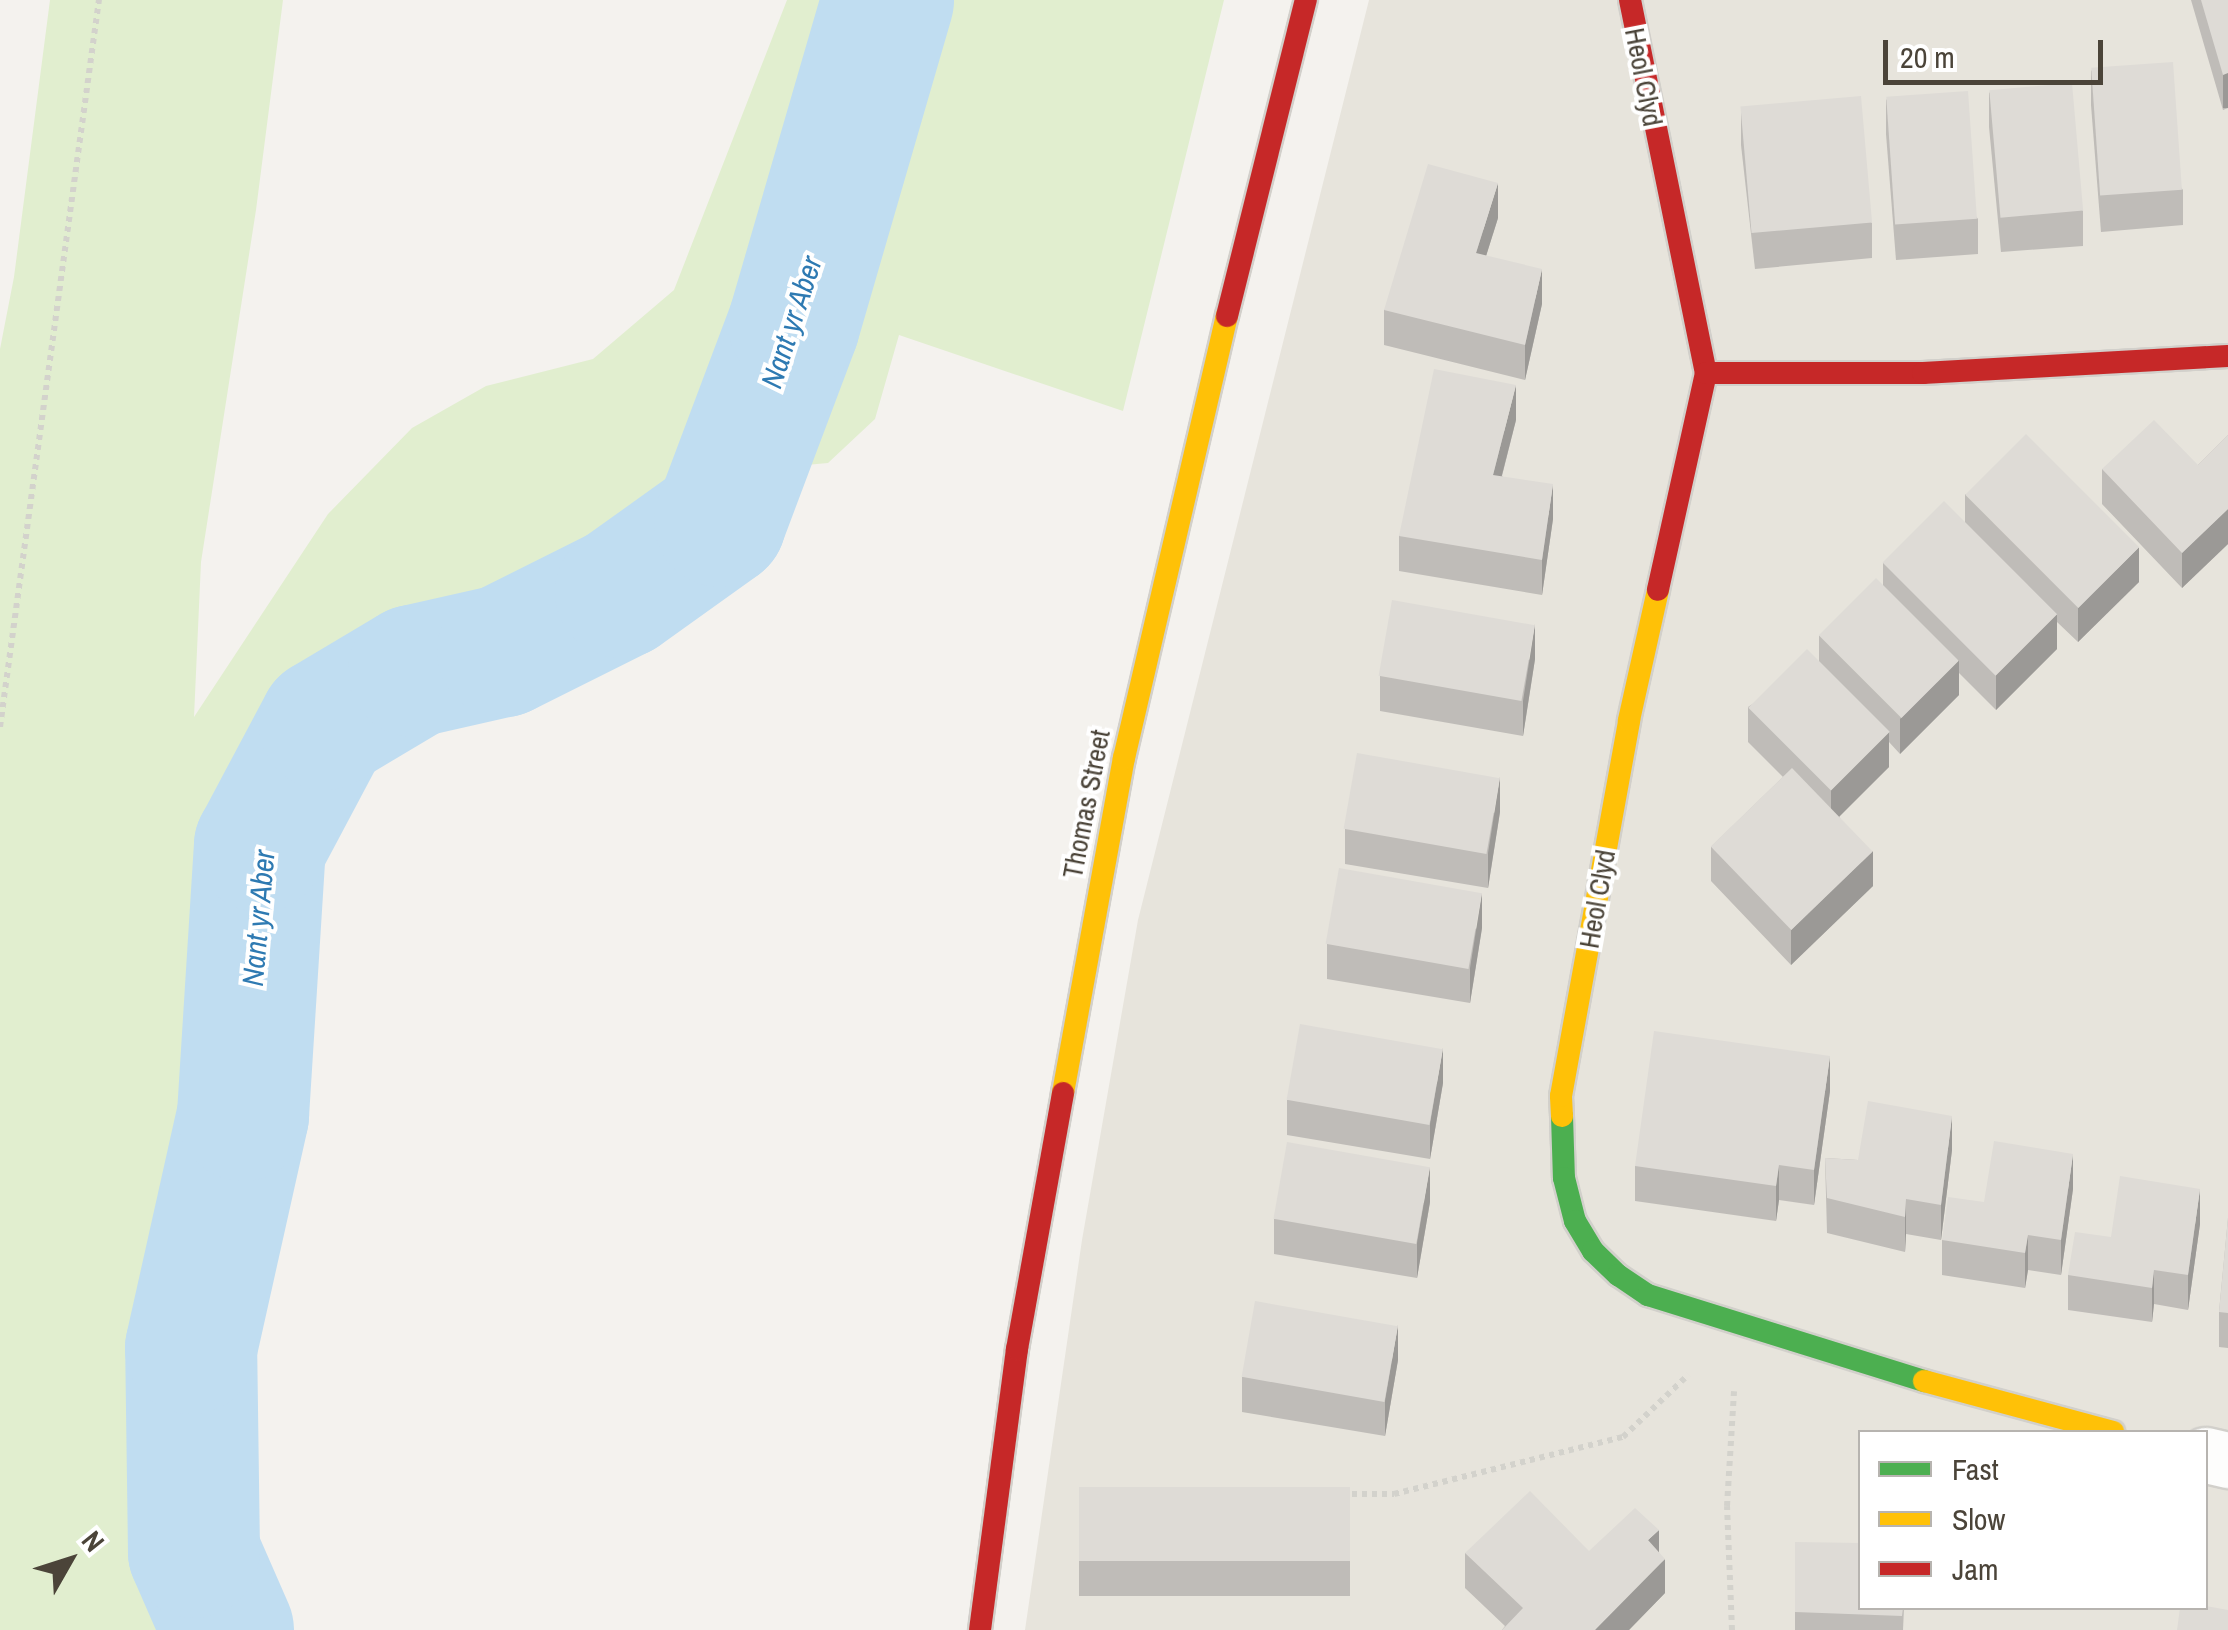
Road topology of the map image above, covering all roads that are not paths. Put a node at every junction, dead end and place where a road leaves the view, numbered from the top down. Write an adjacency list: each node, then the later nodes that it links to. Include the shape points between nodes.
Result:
1 (1306, 0): 6 (street, Thomas Street, via 1124,758 1017,1349)
2 (1630, 0): 4 (street, Heol Clyd)
3 (2228, 356): 4 (street, via 1923,373)
4 (1706, 373): 5 (street, Heol Clyd, via 1629,720 1561,1096 1559,1132 1575,1221 1593,1251 1648,1294 2000,1405)
5 (2105, 1430)
6 (980, 1630)

